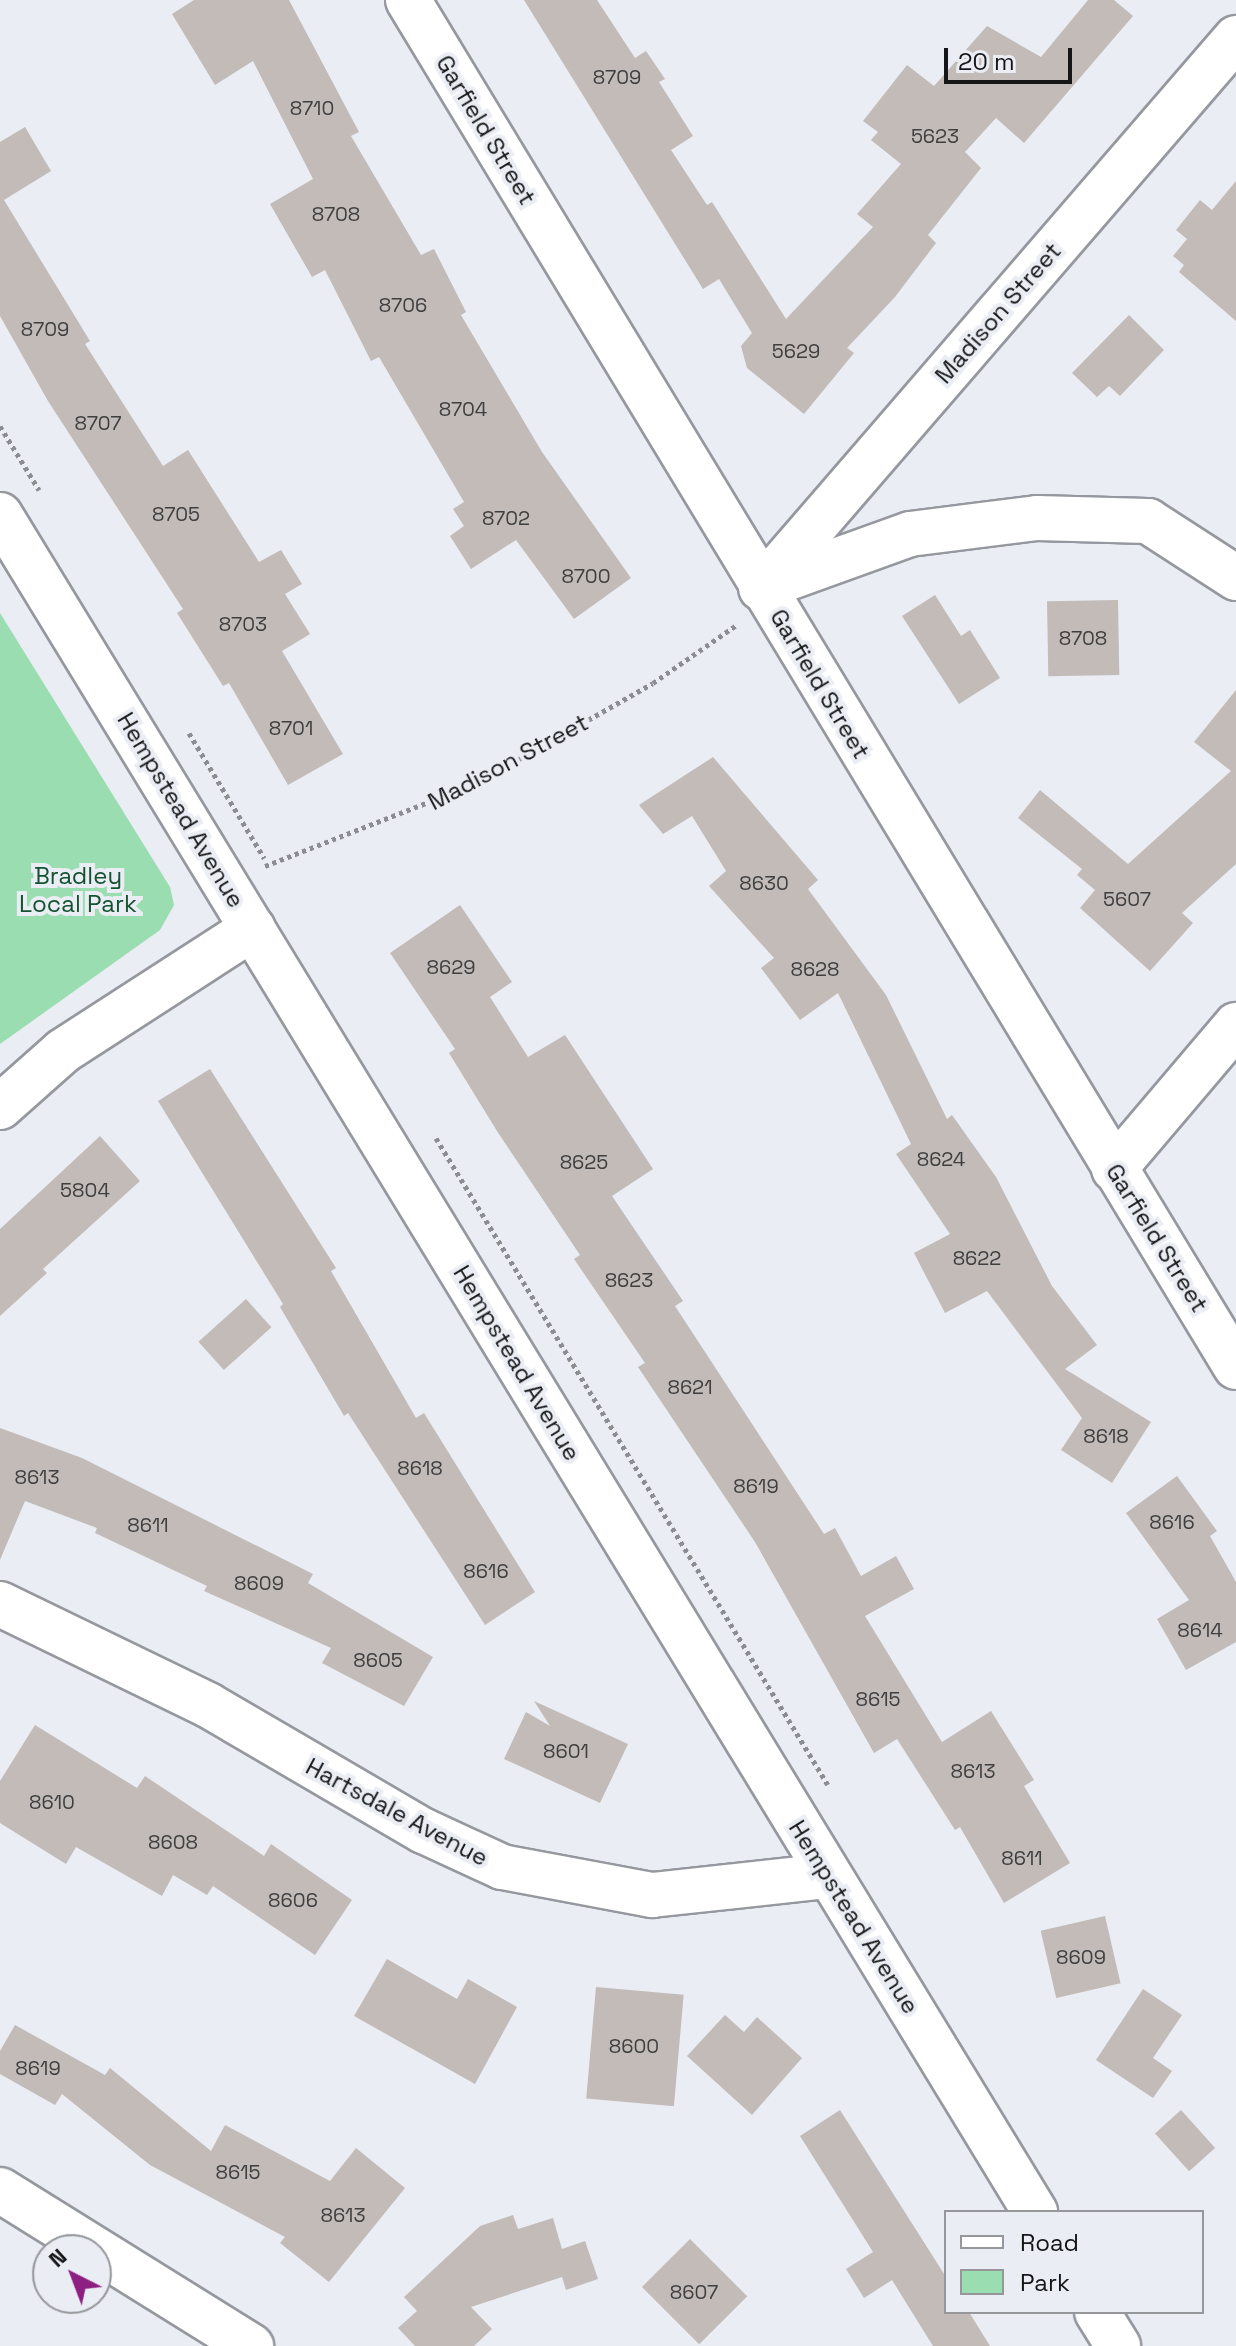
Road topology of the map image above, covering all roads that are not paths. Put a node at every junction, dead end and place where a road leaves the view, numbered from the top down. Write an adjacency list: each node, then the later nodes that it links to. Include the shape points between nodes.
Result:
1 (408, 0): 5 (street, Garfield Street)
2 (1236, 38): 5 (street, Madison Street)
3 (0, 515): 6 (street, Hempstead Avenue)
4 (1236, 578): 5 (street, via 1148,521 1037,518 910,534)
5 (769, 601): 9 (street, Garfield Street)
6 (253, 928): 8 (street, via 63,1051); 12 (street, Hempstead Avenue)
7 (1236, 1025): 9 (street)
8 (0, 1107)
9 (1114, 1169): 10 (street, Garfield Street)
10 (1236, 1367)
11 (0, 1604): 12 (street, Hartsdale Avenue, via 208,1705 424,1831 502,1867 652,1895)
12 (828, 1876): 14 (street, Hempstead Avenue)
13 (0, 2190): 16 (street)
14 (1034, 2210)
15 (1098, 2314): 17 (street)
16 (251, 2346)
17 (1118, 2346)

